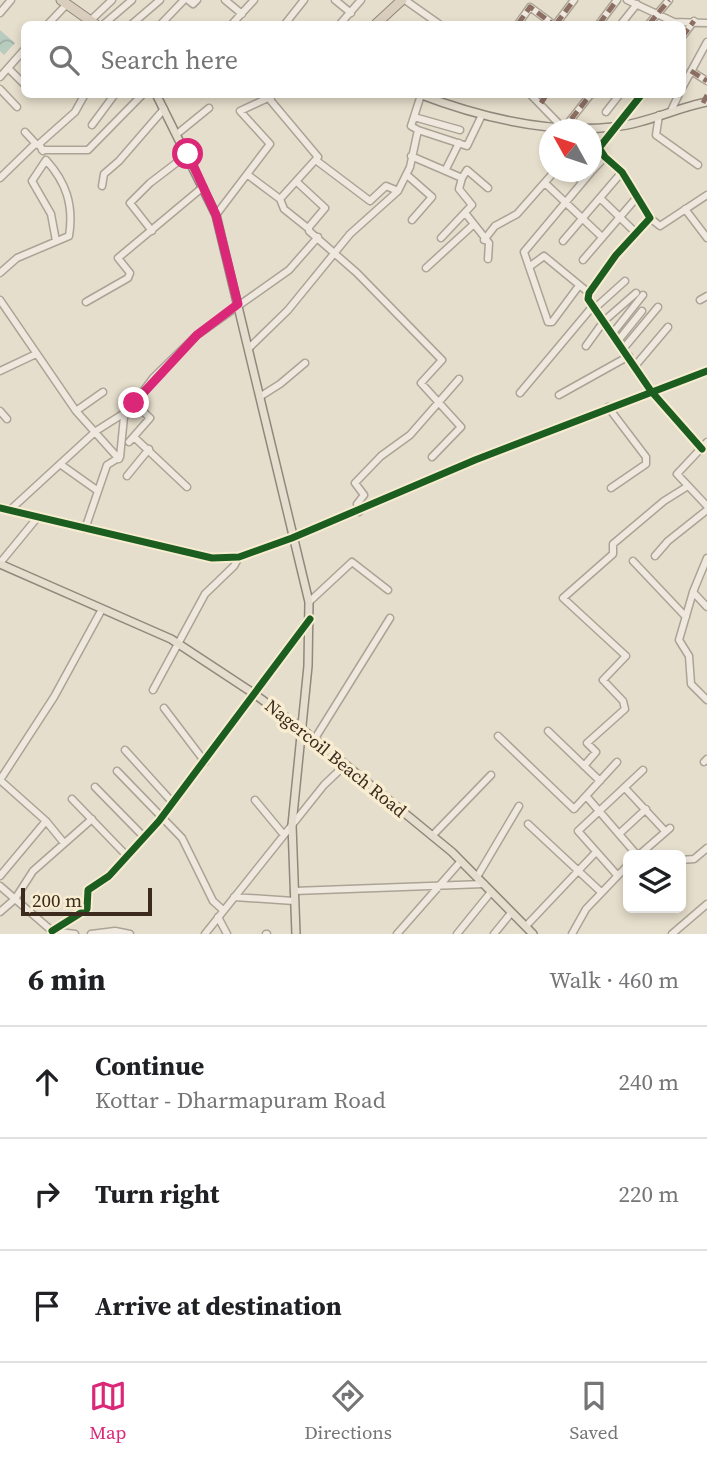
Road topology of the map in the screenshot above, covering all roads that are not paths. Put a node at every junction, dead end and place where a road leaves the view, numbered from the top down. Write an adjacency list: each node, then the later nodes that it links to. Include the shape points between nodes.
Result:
1 (11, 0): 19 (street)
2 (112, 0): 25 (street)
3 (132, 0): 26 (street)
4 (160, 0): 27 (street)
5 (186, 0): 6 (street, via 193,4); 28 (street)
6 (197, 0)
7 (225, 0): 21 (street)
8 (254, 0): 21 (street)
9 (335, 0): 20 (street)
10 (361, 0): 20 (street)
11 (403, 0): 32 (highway); 33 (street)
12 (574, 0): 36 (street)
13 (617, 0): 37 (street)
14 (627, 0): 18 (street)
15 (669, 0): 22 (street)
16 (64, 1): 23 (street); 24 (highway)
17 (300, 1): 30 (street)
18 (637, 4): 22 (street); 38 (street)
19 (0, 13)
20 (351, 13): 31 (street)
21 (242, 14): 29 (street)
22 (657, 16): 39 (street); 40 (street)
23 (50, 21)
24 (90, 21)
25 (95, 21)
26 (108, 21)
27 (136, 21)
28 (163, 21)
29 (235, 21)
30 (287, 21)
31 (344, 21)
32 (379, 21)
33 (434, 21)
34 (520, 21): 35 (street, via 530,7)
35 (550, 21)
36 (556, 21)
37 (601, 21)
38 (623, 21)
39 (652, 21)
40 (671, 21)
41 (686, 21): 42 (street)
42 (694, 21): 43 (street); 44 (street)
43 (707, 23)
44 (686, 32)
45 (707, 43): 48 (street)
46 (21, 53): 47 (street)
47 (8, 68): 49 (street); 51 (street)
48 (691, 71): 50 (street); 52 (street)
49 (0, 77)
50 (686, 80)
51 (21, 81)
52 (707, 81)
53 (0, 89): 71 (street)
54 (707, 94): 70 (street)
55 (83, 98): 91 (street, via 75,112)
56 (112, 98): 81 (street)
57 (139, 98): 91 (street, via 88,150)
58 (158, 98): 73 (main road)
59 (266, 98): 101 (street, via 240,111 270,144)
60 (271, 98): 97 (street, via 318,154)
61 (419, 98): 77 (street)
62 (428, 98): 78 (main road)
63 (535, 98): 69 (street)
64 (544, 98): 69 (street)
65 (588, 98): 80 (street)
66 (617, 98): 75 (street)
67 (639, 98): 84 (street)
68 (677, 98): 74 (street)
69 (541, 103): 79 (street)
70 (705, 103): 74 (main road)
71 (17, 107)
72 (209, 108): 88 (street)
73 (164, 109): 88 (main road); 108 (street, via 104,174)
74 (671, 111): 76 (main road)
75 (606, 112)
76 (659, 115): 84 (main road); 98 (street, via 656,135)
77 (414, 117): 85 (street); 86 (street, via 411,128)
78 (481, 117): 82 (main road); 89 (street, via 470,144)
79 (556, 119)
80 (572, 119)
81 (92, 125)
82 (539, 125)
83 (602, 127): 84 (main road)
84 (615, 127): 90 (street)
85 (460, 130)
86 (418, 131): 89 (street); 94 (street)
87 (25, 132): 91 (street)
88 (177, 134): 93 (main road)
89 (459, 143): 99 (street)
90 (602, 144)
91 (39, 146): 96 (street); 103 (street)
92 (602, 153): 95 (street)
93 (188, 154): 109 (main road); 126 (street, via 130,203)
94 (411, 156): 99 (street); 102 (street)
95 (604, 157): 100 (street)
96 (46, 160): 133 (street, via 32,181 51,214); 133 (street, via 71,204 69,236)
97 (317, 161): 106 (street); 111 (street, via 370,201 386,186)
98 (698, 165)
99 (446, 169): 104 (street)
100 (622, 172): 113 (street); 114 (street)
101 (247, 175): 115 (street); 119 (street)
102 (407, 175): 111 (street); 123 (street, via 432,197)
103 (0, 178)
104 (462, 178): 110 (street, via 467,170); 118 (street, via 459,189 473,207)
105 (581, 182): 116 (street)
106 (298, 183): 115 (street); 125 (street, via 325,208)
107 (545, 183): 116 (street); 132 (street, via 517,214 495,226)
108 (102, 186)
109 (203, 187): 119 (main road); 126 (street)
110 (488, 188)
111 (398, 191): 135 (street)
112 (707, 195): 117 (street)
113 (638, 196): 120 (street); 121 (street)
114 (600, 198): 120 (street); 122 (street)
115 (280, 199): 125 (street, via 284,209)
116 (564, 201): 122 (street); 138 (street, via 524,252)
117 (685, 209): 121 (street, via 660,226); 131 (street)
118 (466, 214): 124 (street); 130 (street)
119 (216, 215): 148 (main road)
120 (619, 218): 127 (street); 129 (street)
121 (650, 218): 127 (street)
122 (581, 219): 129 (street); 134 (street)
123 (412, 220)
124 (474, 224): 132 (street); 139 (street)
125 (309, 229): 128 (street)
126 (152, 231): 147 (street, via 118,258 130,273 128,278)
127 (636, 233): 143 (street)
128 (318, 237): 135 (street); 148 (street, via 289,270)
129 (602, 237): 137 (street)
130 (440, 238)
131 (707, 238)
132 (484, 240): 136 (street, via 490,247)
133 (56, 241): 140 (street, via 17,258)
134 (564, 241)
135 (334, 251): 157 (street, via 288,310); 172 (street, via 442,360 421,382)
136 (488, 259)
137 (583, 260)
138 (529, 267): 142 (street, via 544,256); 142 (street, via 549,323)
139 (426, 268)
140 (0, 273)
141 (625, 281): 149 (street)
142 (578, 287): 143 (street)
143 (589, 293): 149 (street)
144 (707, 296): 146 (street)
145 (0, 300): 159 (street)
146 (699, 300)
147 (86, 302)
148 (238, 304): 157 (main road); 171 (street, via 197,335)
149 (594, 307): 152 (street); 168 (street)
150 (658, 307): 158 (street)
151 (642, 311): 155 (street)
152 (604, 321): 154 (street); 154 (street, via 640,294); 156 (street)
153 (668, 327): 162 (street)
154 (612, 334): 155 (street)
155 (617, 342): 158 (street)
156 (586, 346)
157 (249, 348): 170 (main road)
158 (623, 349): 160 (street)
159 (36, 355): 163 (street); 175 (street)
160 (629, 356): 162 (street); 169 (street)
161 (305, 363): 170 (street)
162 (635, 366): 166 (street)
163 (0, 371)
164 (707, 371): 166 (street)
165 (459, 379): 172 (street)
166 (651, 391): 173 (street); 181 (street)
167 (103, 392): 175 (street)
168 (520, 393)
169 (559, 395)
170 (261, 396): 196 (main road)
171 (134, 403): 176 (street); 180 (street, via 150,418 131,440)
172 (440, 403): 182 (street, via 461,427); 193 (street, via 355,484 364,495 357,504)
173 (608, 407): 188 (street, via 646,457 646,464); 193 (street)
174 (0, 411): 177 (street)
175 (76, 411): 178 (street)
176 (128, 411): 178 (street); 183 (street)
177 (7, 419)
178 (96, 431): 183 (street); 184 (street)
179 (707, 442): 181 (street)
180 (149, 449): 185 (street); 187 (street)
181 (702, 449): 186 (street, via 677,474)
182 (432, 457)
183 (119, 459): 189 (street, via 108,463)
184 (60, 464): 189 (street); 192 (street)
185 (127, 476)
186 (688, 486): 191 (street); 223 (street, via 613,544 613,554 563,598 626,656 603,680 624,701 625,709 587,743 596,752)
187 (187, 487)
188 (611, 488)
189 (98, 491): 195 (street)
190 (0, 508): 192 (street)
191 (707, 508): 198 (street)
192 (10, 510): 194 (street)
193 (359, 512): 196 (street)
194 (37, 518): 195 (street); 201 (street)
195 (85, 529): 197 (street, via 212,558)
196 (292, 538): 197 (street); 204 (main road)
197 (239, 556): 210 (street, via 205,594)
198 (655, 556)
199 (707, 558): 203 (street)
200 (633, 561): 207 (street)
201 (0, 564): 206 (main road, Nagercoil Beach Road)
202 (388, 590): 204 (street, via 352,562)
203 (693, 592): 205 (street); 207 (street)
204 (309, 602): 209 (main road)
205 (707, 607)
206 (101, 611): 210 (main road, Nagercoil Beach Road); 227 (street, via 54,697)
207 (686, 617): 213 (street, via 679,640 689,656 691,684)
208 (390, 618): 218 (street)
209 (310, 619): 212 (street); 215 (main road)
210 (178, 644): 211 (street); 212 (main road, Nagercoil Beach Road)
211 (153, 690)
212 (253, 693): 215 (main road, Nagercoil Beach Road); 220 (street)
213 (707, 700)
214 (164, 708): 220 (street)
215 (302, 729): 218 (main road, Nagercoil Beach Road); 242 (main road)
216 (548, 731): 223 (street)
217 (498, 736): 231 (street, via 574,809)
218 (314, 740): 222 (main road, Nagercoil Beach Road)
219 (125, 750): 234 (street)
220 (205, 761): 234 (street)
221 (617, 762): 228 (street)
222 (345, 765): 242 (street); 245 (main road, Nagercoil Beach Road)
223 (584, 766): 228 (street)
224 (643, 770): 230 (street)
225 (117, 771): 238 (street)
226 (491, 775): 245 (street)
227 (0, 780): 240 (street)
228 (600, 781): 231 (street)
229 (95, 787): 246 (street)
230 (625, 788): 236 (street); 237 (street)
231 (587, 797): 237 (street)
232 (72, 799): 239 (street)
233 (256, 800): 244 (street)
234 (173, 803): 238 (street)
235 (519, 806): 259 (street)
236 (646, 809): 243 (street); 250 (street, via 668,830)
237 (600, 811): 243 (street); 251 (street, via 578,831)
238 (163, 816): 246 (street); 270 (street, via 182,838 213,901)
239 (92, 819): 247 (street); 252 (street)
240 (46, 821): 247 (street); 257 (street)
241 (528, 824): 255 (street)
242 (292, 825): 244 (street); 263 (main road)
243 (619, 834): 249 (street)
244 (284, 835): 266 (street)
245 (432, 836): 254 (main road, Nagercoil Beach Road)
246 (144, 837): 252 (street)
247 (64, 843): 267 (street, via 33,871)
248 (707, 848): 253 (street)
249 (633, 850)
250 (644, 850)
251 (596, 852): 255 (street); 258 (street)
252 (127, 856): 275 (street, via 110,876 88,890 87,909)
253 (686, 860)
254 (461, 861): 259 (main road, Nagercoil Beach Road); 261 (street)
255 (577, 870): 265 (street); 274 (street)
256 (623, 870): 258 (street)
257 (0, 876)
258 (617, 876): 265 (street)
259 (477, 877): 260 (main road, Nagercoil Beach Road)
260 (484, 884): 261 (street); 264 (main road, Nagercoil Beach Road)
261 (440, 885): 263 (street); 282 (street)
262 (0, 886): 267 (street)
263 (293, 891): 268 (main road)
264 (491, 892): 272 (main road, Nagercoil Beach Road); 283 (street)
265 (601, 892): 286 (street)
266 (234, 897): 268 (street); 270 (street)
267 (15, 899): 271 (street); 275 (street)
268 (294, 901): 281 (main road)
269 (707, 904): 287 (street)
270 (223, 910): 273 (street)
271 (0, 912)
272 (511, 913): 274 (main road, Nagercoil Beach Road); 284 (street)
273 (218, 917): 279 (street); 280 (street)
274 (526, 926): 285 (main road, Nagercoil Beach Road)
275 (52, 931): 276 (street)
276 (75, 934)
277 (91, 934): 278 (street)
278 (130, 934)
279 (205, 934)
280 (226, 934)
281 (296, 934)
282 (397, 934)
283 (457, 934)
284 (494, 934)
285 (533, 934)
286 (572, 934)
287 (672, 934)

